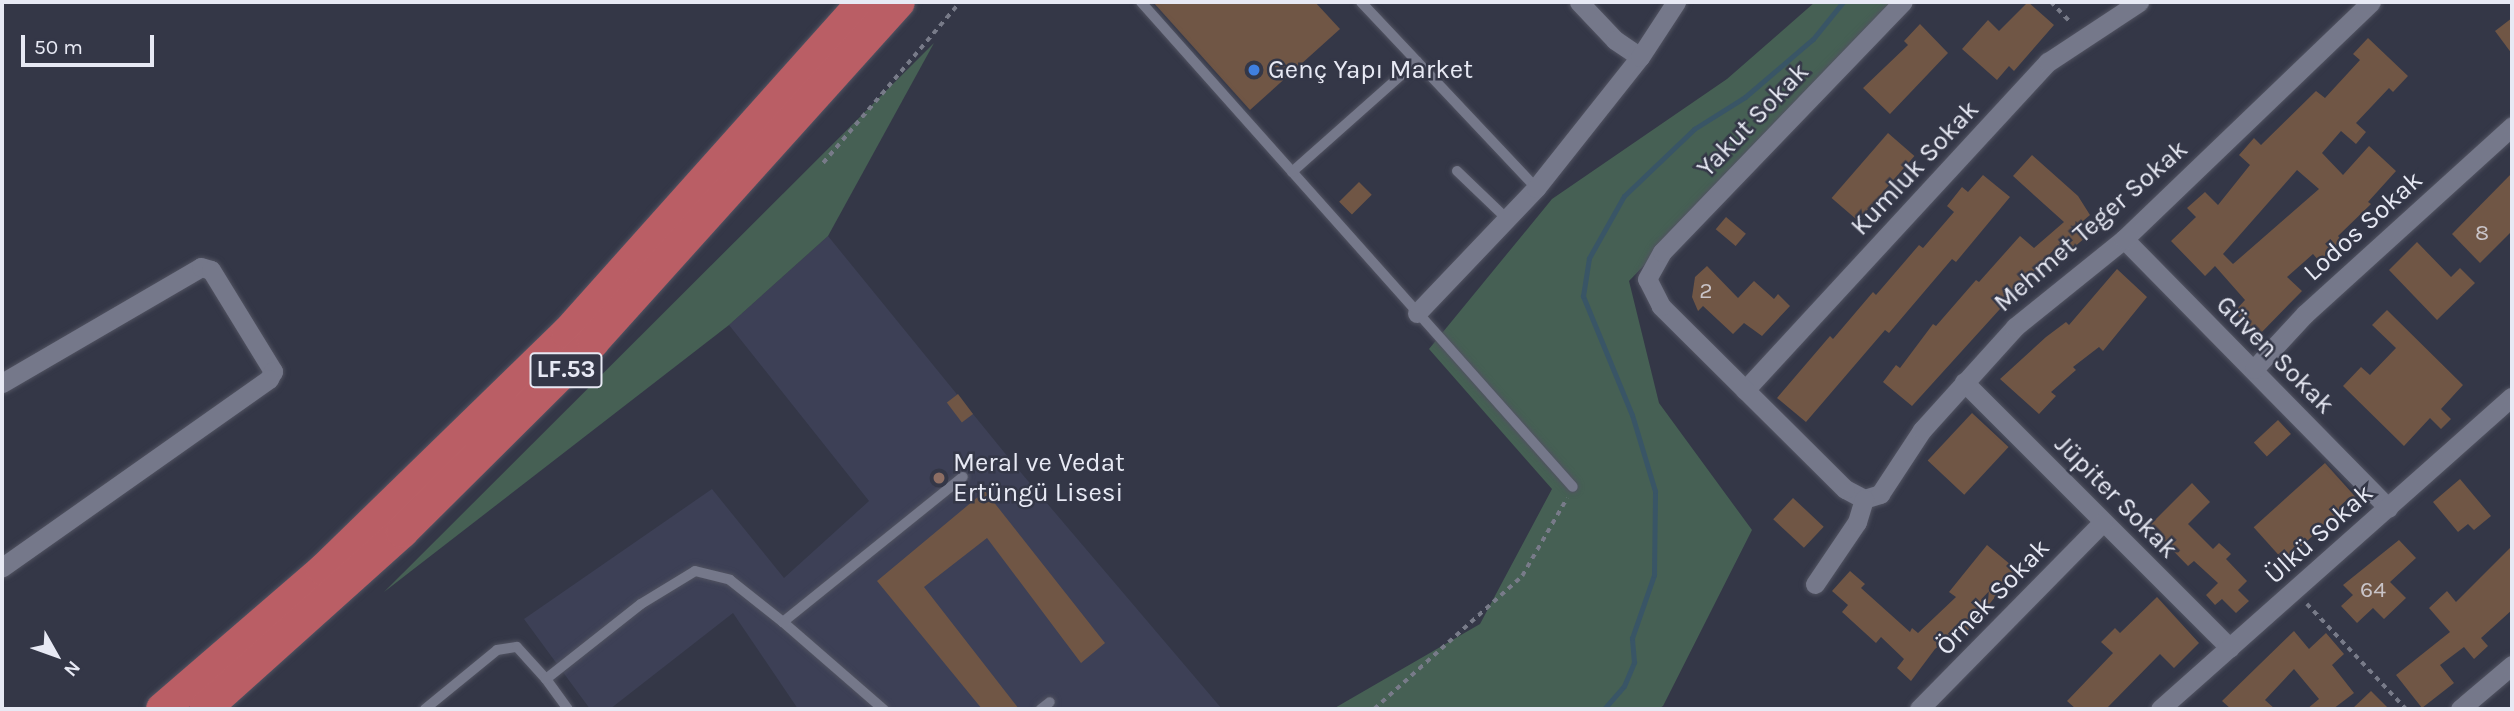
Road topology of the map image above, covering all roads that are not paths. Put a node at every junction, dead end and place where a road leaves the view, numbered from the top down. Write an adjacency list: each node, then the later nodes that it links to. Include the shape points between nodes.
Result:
1 (863, 2): 36 (highway, LF.53, via 567,333 323,570)
2 (899, 2): 37 (highway, LF.53, via 593,342 402,532)
3 (1141, 2): 13 (lane)
4 (1361, 2): 11 (lane)
5 (1579, 2): 10 (street, via 1615,40)
6 (1676, 2): 10 (street)
7 (1903, 2): 22 (street, Yakut Sokak, via 1662,252 1647,279 1661,306)
8 (2139, 2): 22 (street, Kumluk Sokak, via 2048,62)
9 (2359, 6): 17 (street, Mehmet Teger Sokak)
10 (1640, 57): 15 (street)
11 (1417, 61): 13 (lane); 15 (lane)
12 (2512, 126): 19 (street, Lodos Sokak, via 2305,314)
13 (1292, 172): 18 (lane)
14 (1457, 172): 16 (lane)
15 (1536, 188): 16 (street)
16 (1507, 219): 18 (street)
17 (2124, 239): 19 (street, Güven Sokak); 20 (street, Mehmet Teger Sokak, via 2030,312)
18 (1417, 313): 25 (lane)
19 (2254, 369): 27 (street, Güven Sokak)
20 (1964, 382): 26 (street, Mehmet Teger Sokak, via 1913,441 1881,494); 28 (street, Jüpiter Sokak)
21 (2, 383): 29 (street, via 201,267 211,270 273,372 270,379)
22 (1745, 390): 26 (street, via 1845,489)
23 (2512, 397): 27 (street, Ülkü Sokak)
24 (963, 477): 31 (lane)
25 (1573, 487)
26 (1864, 499): 30 (street, via 1857,522)
27 (2388, 508): 32 (street, Ülkü Sokak)
28 (2103, 522): 32 (street, Jüpiter Sokak); 42 (street, Örnek Sokak)
29 (2, 567)
30 (1815, 584)
31 (783, 622): 34 (lane, via 730,580 695,571 641,604); 40 (lane)
32 (2230, 648): 43 (street, Ülkü Sokak)
33 (2512, 665): 44 (street)
34 (546, 679): 38 (lane, via 517,647 497,650); 39 (lane)
35 (1050, 702): 41 (lane)
36 (162, 709)
37 (205, 709)
38 (425, 709)
39 (568, 709)
40 (883, 709)
41 (1041, 709)
42 (1919, 709)
43 (2160, 709)
44 (2460, 709)

